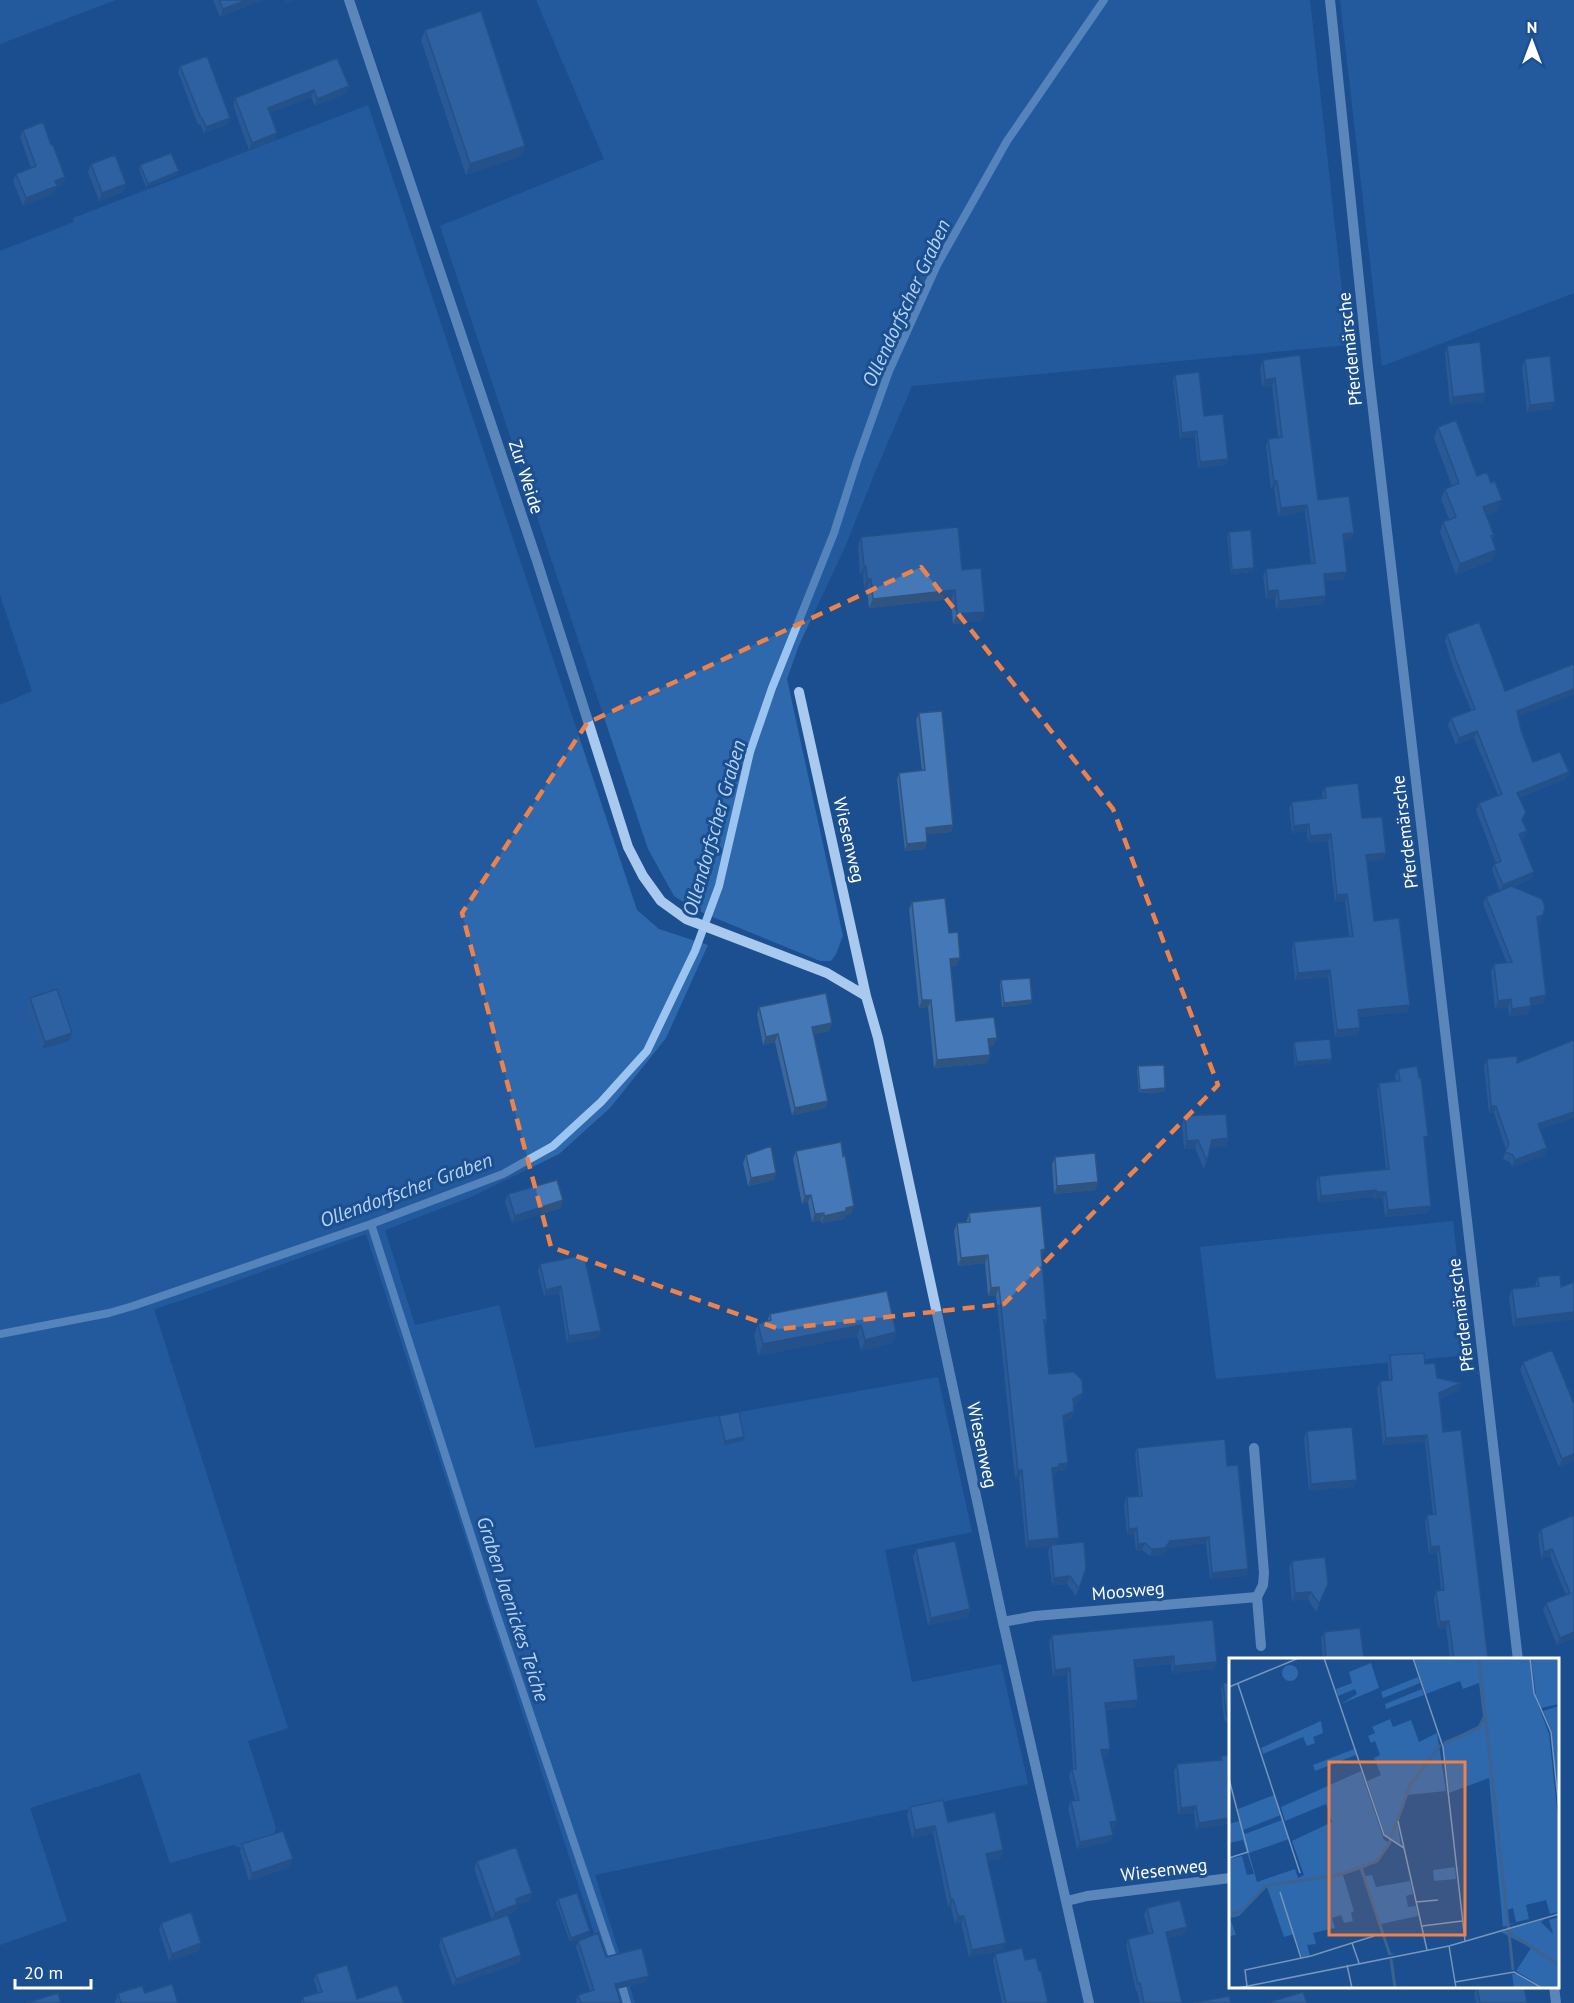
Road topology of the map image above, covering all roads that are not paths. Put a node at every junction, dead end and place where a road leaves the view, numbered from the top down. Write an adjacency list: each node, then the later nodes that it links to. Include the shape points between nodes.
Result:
1 (349, 0): 4 (street, Zur Weide, via 530,538 628,846 643,876 661,901 686,919 827,973)
2 (1330, 0): 9 (street, Pferdemärsche, via 1368,367)
3 (799, 692): 4 (street, Wiesenweg)
4 (866, 996): 7 (street, Wiesenweg)
5 (1254, 1448): 6 (street, via 1264,1573)
6 (1257, 1597): 7 (street, Moosweg); 8 (street)
7 (1003, 1622): 11 (street, Wiesenweg)
8 (1261, 1646)
9 (1518, 1658)
10 (1229, 1878): 11 (street, Wiesenweg)
11 (1066, 1901): 13 (street, Wiesenweg)
12 (1554, 1988): 14 (street)
13 (1089, 2003)
14 (1556, 2003)

